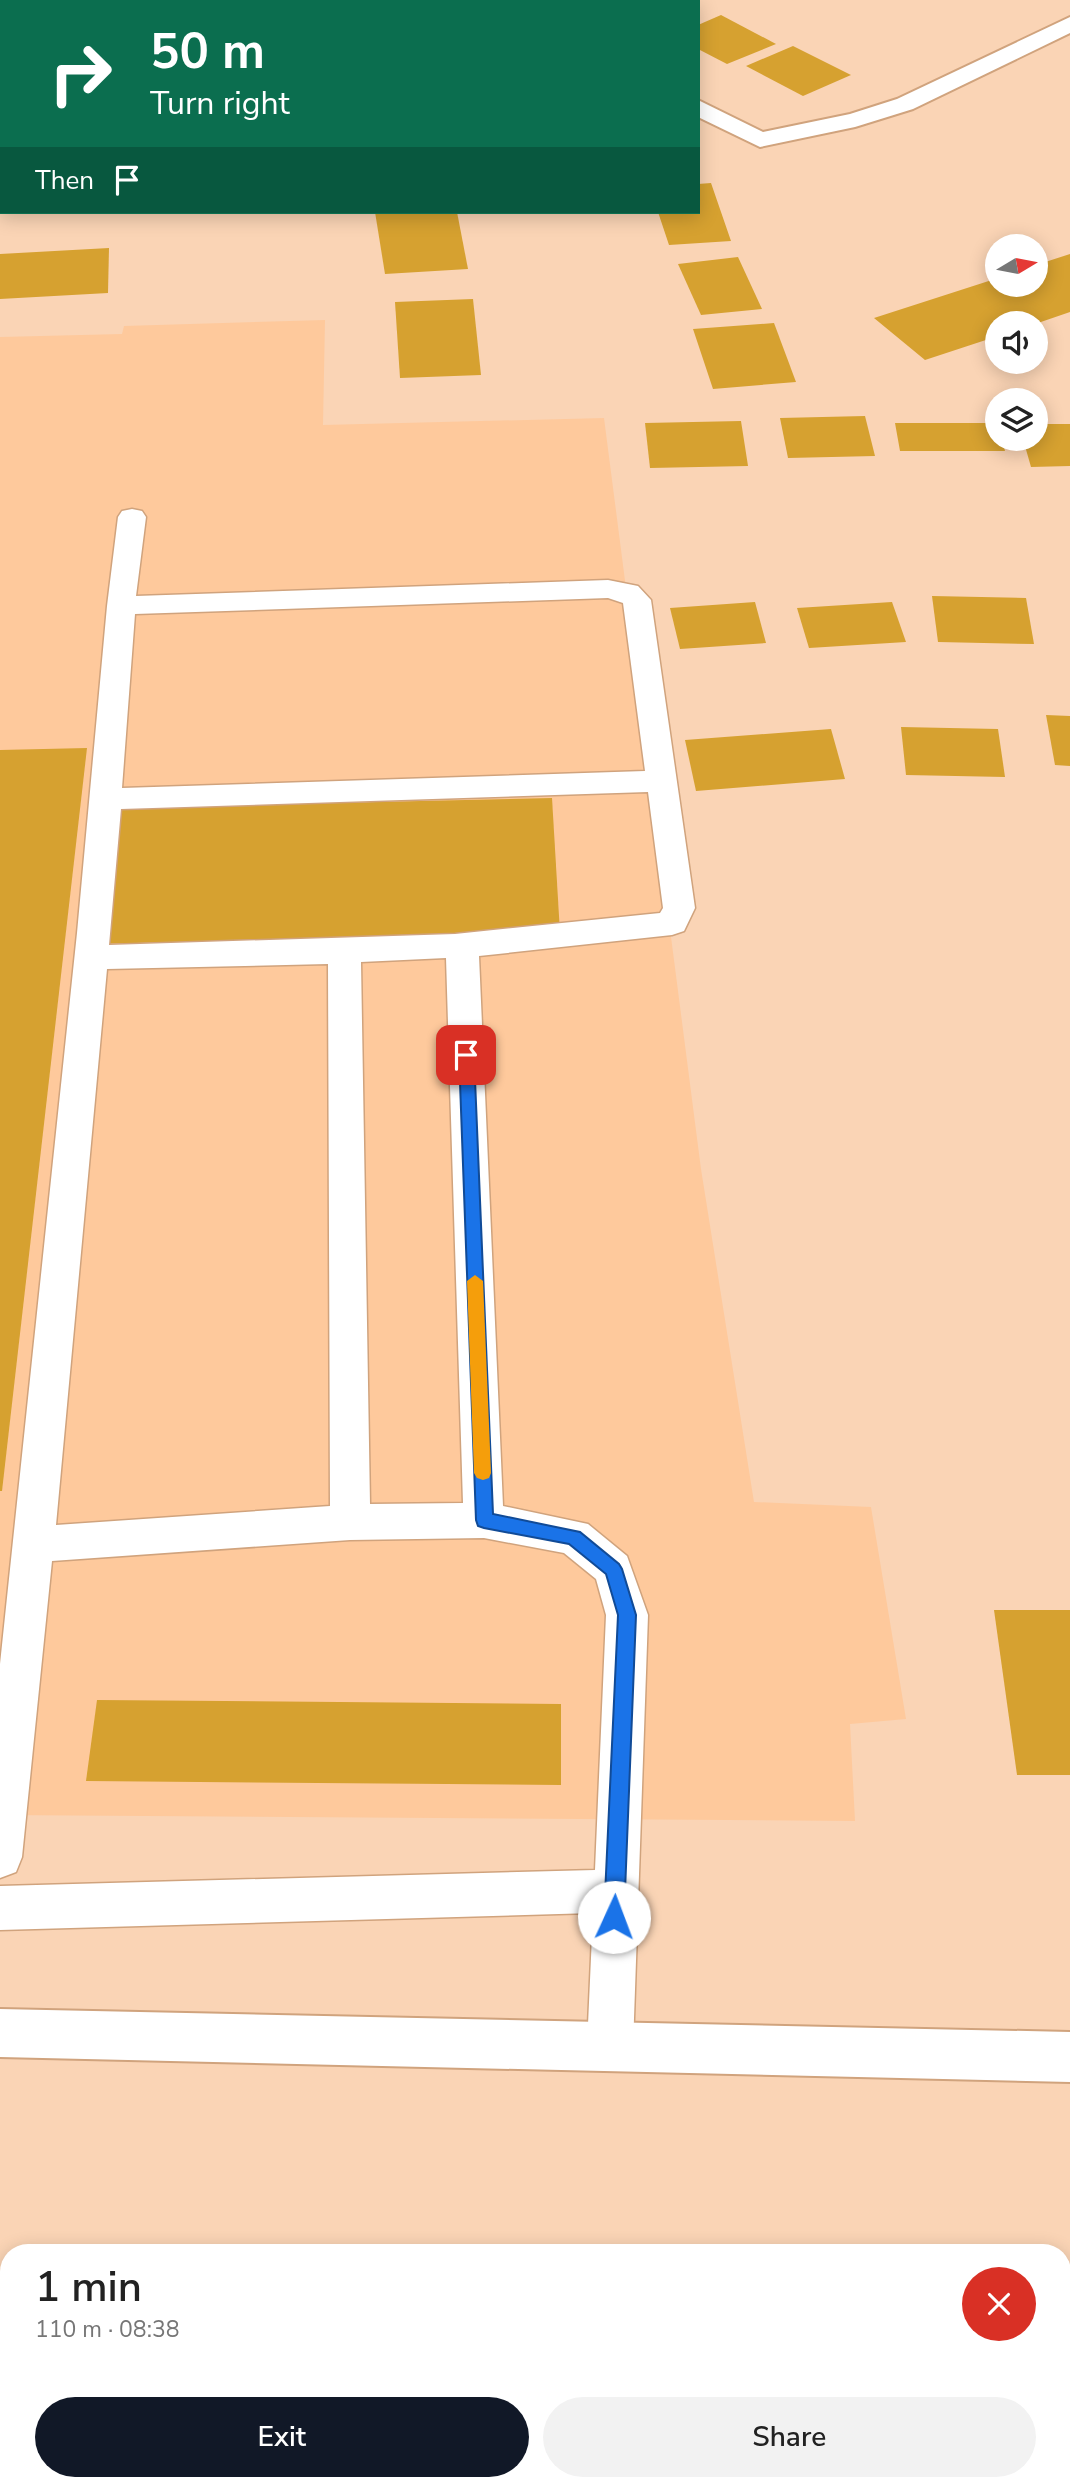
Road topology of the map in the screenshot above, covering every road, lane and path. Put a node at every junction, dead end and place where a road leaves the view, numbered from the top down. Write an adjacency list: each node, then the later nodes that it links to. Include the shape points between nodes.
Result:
1 (1070, 24): 2 (street, via 905,104 855,120 760,140)
2 (700, 108)
3 (132, 517): 4 (lane)
4 (121, 606): 5 (lane, via 608,589 628,592 637,600); 6 (lane)
5 (662, 781): 6 (lane); 7 (lane, via 679,908 672,922)
6 (108, 799): 9 (lane)
7 (462, 945): 8 (lane); 10 (lane)
8 (344, 951): 9 (lane); 11 (lane)
9 (92, 957): 12 (lane)
10 (484, 1520): 11 (lane); 14 (lane, via 574,1537 613,1569 627,1615)
11 (350, 1522): 12 (lane)
12 (35, 1544): 13 (lane)
13 (0, 1857)
14 (615, 1891): 15 (lane); 17 (lane)
15 (0, 1908)
16 (0, 2033): 17 (street)
17 (610, 2047): 18 (street)
18 (1070, 2057)

